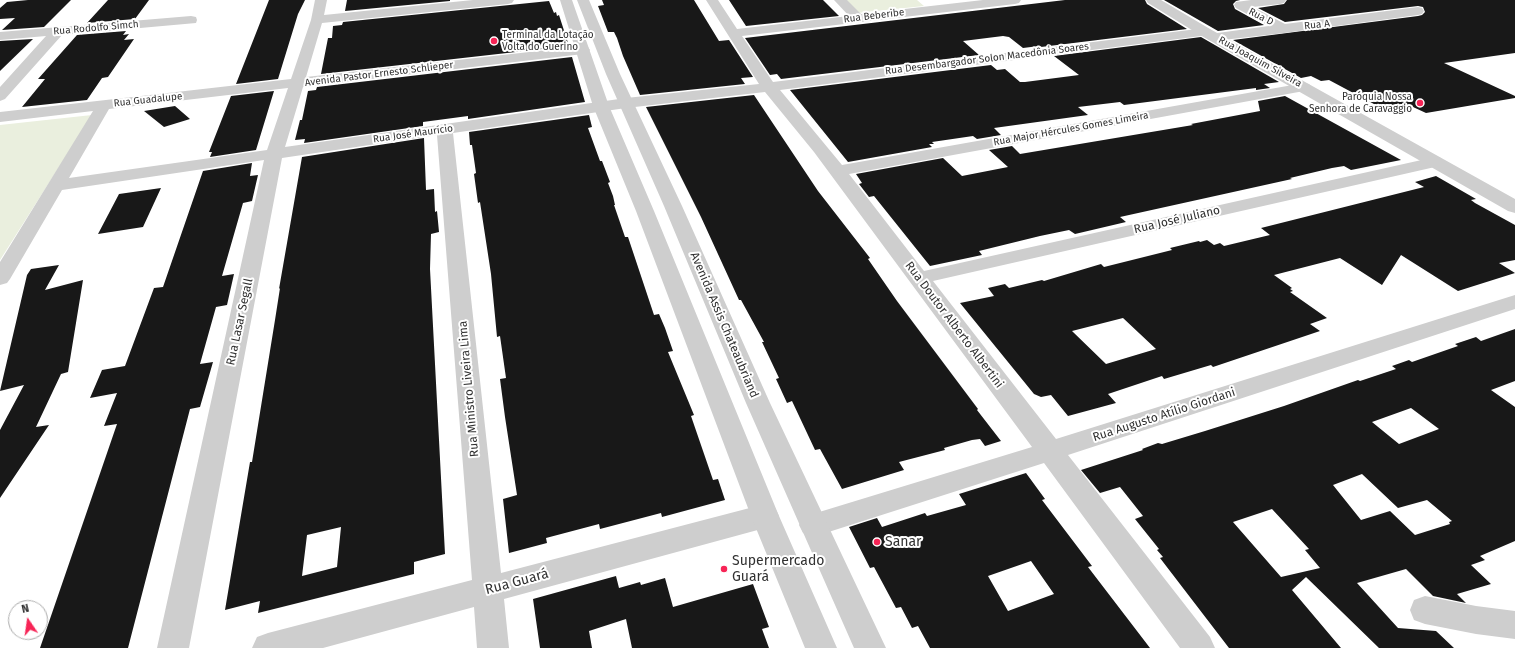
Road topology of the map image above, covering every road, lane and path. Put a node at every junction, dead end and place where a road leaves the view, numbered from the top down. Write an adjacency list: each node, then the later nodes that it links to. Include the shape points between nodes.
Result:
1 (508, 0): 12 (street)
2 (566, 0): 20 (street, Avenida Assis Chateaubriand)
3 (583, 0): 21 (street, Avenida Assis Chateaubriand)
4 (712, 0): 17 (street, Rua Doutor Alberto Albertini)
5 (840, 0): 13 (street)
6 (923, 0): 11 (street)
7 (1015, 0): 11 (street, Rua Beberibe)
8 (1152, 0): 18 (street, Rua Joaquim Silveira)
9 (1280, 0): 15 (street, Rua D, via 1240,5)
10 (1400, 2): 15 (street, Rua A, via 1418,11)
11 (934, 9): 13 (street, Rua Beberibe)
12 (319, 10): 22 (street, Rua Lasar Segall)
13 (858, 18): 17 (street, Rua Beberibe)
14 (191, 20): 16 (street, Rua Rodolfo Simch)
15 (1284, 29): 18 (street, Rua A)
16 (58, 31): 19 (street, Rua Rodolfo Simch); 25 (street)
17 (732, 33): 23 (street, Rua Doutor Alberto Albertini)
18 (1210, 34): 23 (street, Rua Desembargador Solon Macedônia Soares); 24 (street, Rua Joaquim Silveira)
19 (0, 36)
20 (582, 45): 21 (street, Avenida Assis Chateaubriand); 22 (street, Avenida Pastor Ernesto Schlieper, via 441,61)
21 (602, 75): 26 (street, Avenida Assis Chateaubriand); 28 (street, Avenida Assis Chateaubriand)
22 (296, 84): 27 (street, Rua Guadalupe); 31 (street, Rua Lasar Segall)
23 (769, 87): 26 (street, Rua José Maurício); 33 (street, Rua Doutor Alberto Albertini)
24 (1304, 87): 32 (street, Rua Joaquim Silveira); 33 (street, Rua Major Hércules Gomes Limeira)
25 (0, 96)
26 (626, 103): 28 (street, Rua José Maurício); 35 (street, Avenida Assis Chateaubriand)
27 (104, 105): 29 (street, Rua Guadalupe); 34 (street)
28 (601, 106): 30 (street, Rua José Maurício); 37 (street, Avenida Assis Chateaubriand)
29 (0, 117)
30 (445, 129): 31 (street, Rua José Maurício); 46 (street, Rua Ministro Liveira Lima)
31 (274, 154): 34 (street, Rua José Maurício); 49 (street, Rua Lasar Segall)
32 (1436, 162): 36 (street, Rua Joaquim Silveira); 38 (street, Rua José Juliano)
33 (837, 171): 38 (street, Rua Doutor Alberto Albertini)
34 (56, 185): 39 (street)
35 (672, 206): 37 (street); 41 (street, Avenida Assis Chateaubriand)
36 (1515, 207)
37 (645, 211): 42 (street, Avenida Assis Chateaubriand)
38 (919, 278): 43 (street, Rua Doutor Alberto Albertini)
39 (0, 279)
40 (1515, 302): 43 (street, Rua Augusto Atílio Giordani)
41 (758, 403): 42 (street); 45 (street, Avenida Assis Chateaubriand)
42 (723, 412): 44 (street, Avenida Assis Chateaubriand)
43 (1050, 452): 45 (street, Rua Augusto Atílio Giordani); 54 (street, Rua Doutor Alberto Albertini)
44 (765, 516): 46 (street, Rua Guará); 52 (street, Avenida Assis Chateaubriand)
45 (813, 525): 53 (street, Avenida Assis Chateaubriand)
46 (487, 590): 50 (street, Rua Guará); 51 (street, Rua Ministro Liveira Lima)
47 (1425, 610): 48 (street)
48 (1515, 625)
49 (173, 648)
50 (268, 648)
51 (492, 648)
52 (821, 648)
53 (870, 648)
54 (1199, 648)

